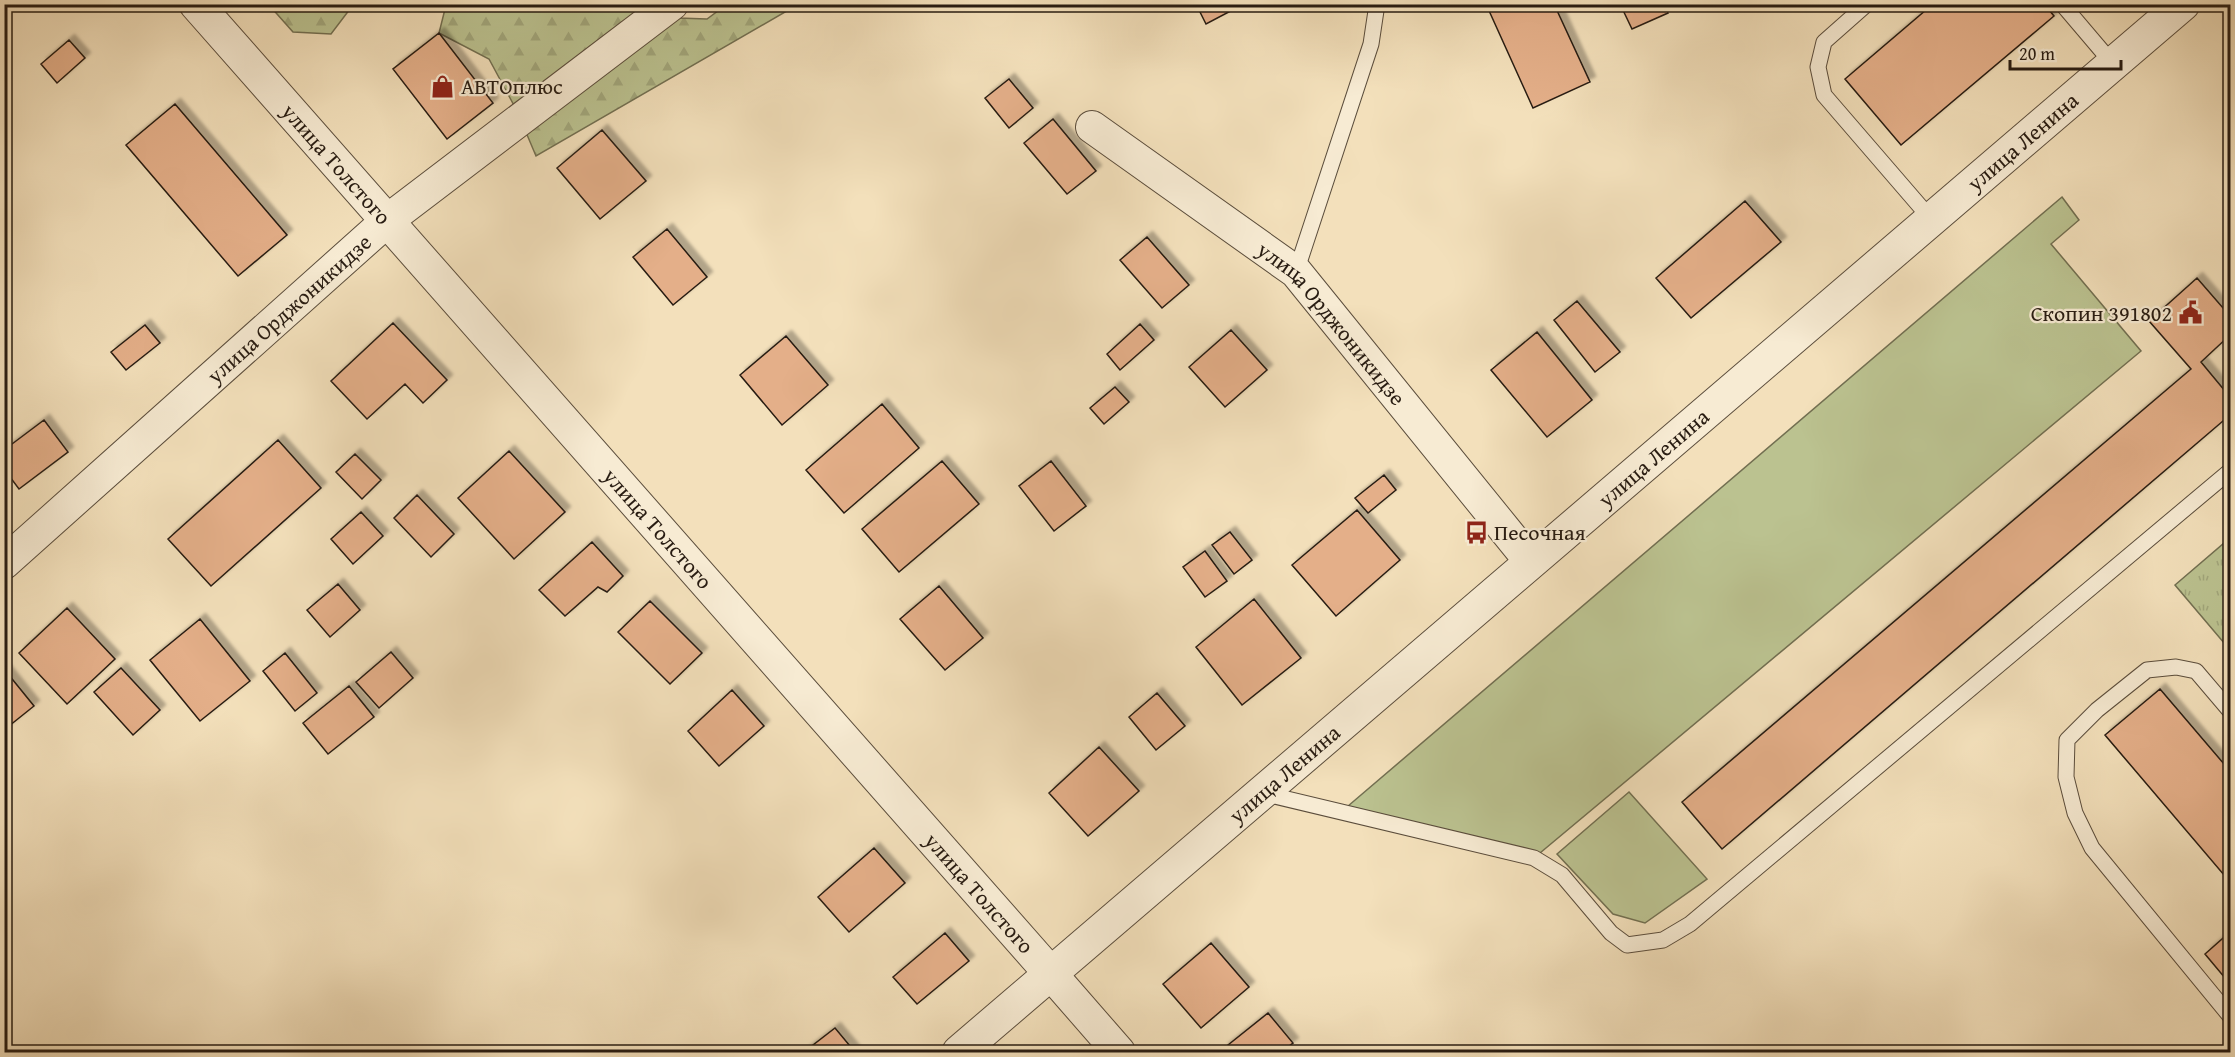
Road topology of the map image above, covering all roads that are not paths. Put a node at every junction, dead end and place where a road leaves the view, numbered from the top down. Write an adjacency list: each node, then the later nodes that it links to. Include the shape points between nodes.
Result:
1 (196, 4): 10 (street, улица Толстого)
2 (672, 4): 10 (street, улица Орджоникидзе)
3 (1377, 4): 11 (lane, via 1371,44)
4 (1867, 4): 9 (lane, via 1824,42 1818,67 1824,95)
5 (2062, 4): 7 (lane)
6 (2184, 4): 7 (street, улица Ленина)
7 (2114, 64): 9 (street, улица Ленина)
8 (1092, 127): 11 (street, улица Орджоникидзе)
9 (1931, 219): 13 (street, улица Ленина)
10 (388, 220): 14 (street, улица Орджоникидзе); 17 (street, улица Толстого)
11 (1296, 272): 13 (street, улица Орджоникидзе)
12 (2230, 471): 16 (lane, via 1690,924 1663,940 1627,945 1611,933 1562,875 1534,858)
13 (1531, 562): 16 (street, улица Ленина)
14 (4, 563)
15 (2230, 711): 18 (lane, via 2196,671 2176,667 2147,670 2123,686 2067,740 2066,777 2075,813 2092,848)
16 (1262, 793): 17 (street, улица Ленина)
17 (1051, 974): 19 (street, улица Ленина); 20 (street, улица Толстого)
18 (2230, 1016)
19 (959, 1053)
20 (1119, 1053)

